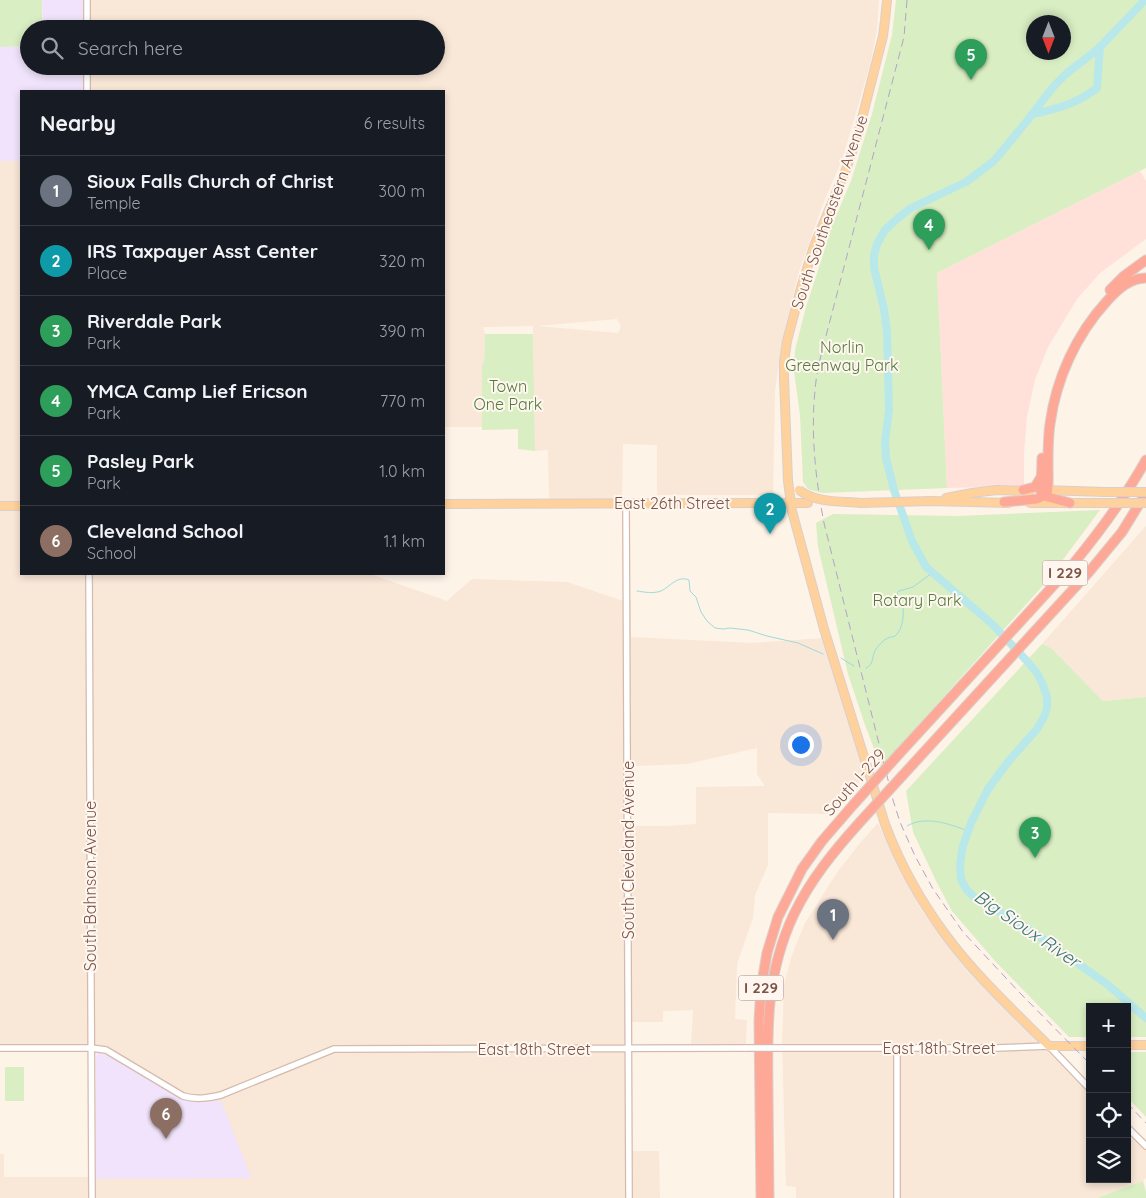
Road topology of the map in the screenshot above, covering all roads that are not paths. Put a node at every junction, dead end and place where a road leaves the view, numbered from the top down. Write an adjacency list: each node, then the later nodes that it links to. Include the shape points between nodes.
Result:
1 (87, 0): 3 (street)
2 (886, 0): 10 (main road, South Southeastern Avenue, via 881,43 858,134 811,255 787,341 784,384)
3 (87, 20)
4 (87, 75): 5 (street)
5 (87, 90)
6 (1146, 260): 9 (highway, via 1106,294 1080,327 1065,353 1048,403 1042,438)
7 (1146, 278): 12 (highway, via 1131,281 1114,294 1088,325 1068,361 1049,425)
8 (1146, 460): 38 (highway, South I-229 / I 229, bridge, via 1086,549 854,804 802,869 778,917 762,982 759,1015)
9 (1042, 472): 11 (highway, via 1035,487); 12 (highway)
10 (788, 481): 17 (main road, South Southeastern Avenue); 18 (main road, bridge, via 817,499)
11 (1023, 490): 12 (main road, East 26th Street); 14 (main road, East 26th Street, via 997,490)
12 (1044, 492): 13 (main road, East 26th Street, bridge); 15 (highway, via 1037,499); 19 (highway)
13 (1146, 493): 39 (highway, South I-229 / I 229, bridge, via 1127,524 1085,576 860,822 825,862 806,892 788,928 776,965 767,1023)
14 (930, 501): 15 (main road, East 26th Street); 18 (main road, East 26th Street)
15 (1004, 502): 19 (main road, East 26th Street)
16 (626, 503): 17 (main road, East 26th Street); 21 (main road, East 26th Street); 32 (street, South Cleveland Avenue)
17 (790, 503): 18 (main road, East 26th Street, bridge); 27 (main road, South Southeastern Avenue, via 824,629 898,856 919,896 946,935 983,979)
18 (861, 503)
19 (1070, 503): 20 (main road, East 26th Street, bridge)
20 (1146, 503)
21 (445, 504)
22 (0, 506): 23 (main road)
23 (20, 506)
24 (89, 575): 30 (street, South Bahnson Avenue)
25 (1131, 1045): 26 (main road)
26 (1146, 1045)
27 (1049, 1046): 28 (main road, East 18th Street); 31 (street, East 18th Street); 33 (street, South Southeastern Avenue)
28 (1086, 1046)
29 (0, 1048): 30 (street, East 18th Street)
30 (91, 1048): 32 (street, East 18th Street, via 106,1050 183,1096 196,1099 221,1095 334,1049); 36 (street, South Bahnson Avenue)
31 (897, 1048): 32 (street, East 18th Street, bridge); 40 (street)
32 (629, 1049): 37 (street, South Cleveland Avenue)
33 (1086, 1085)
34 (1131, 1131): 35 (street)
35 (1146, 1146)
36 (92, 1198)
37 (630, 1198)
38 (761, 1198)
39 (769, 1198)
40 (897, 1198)

